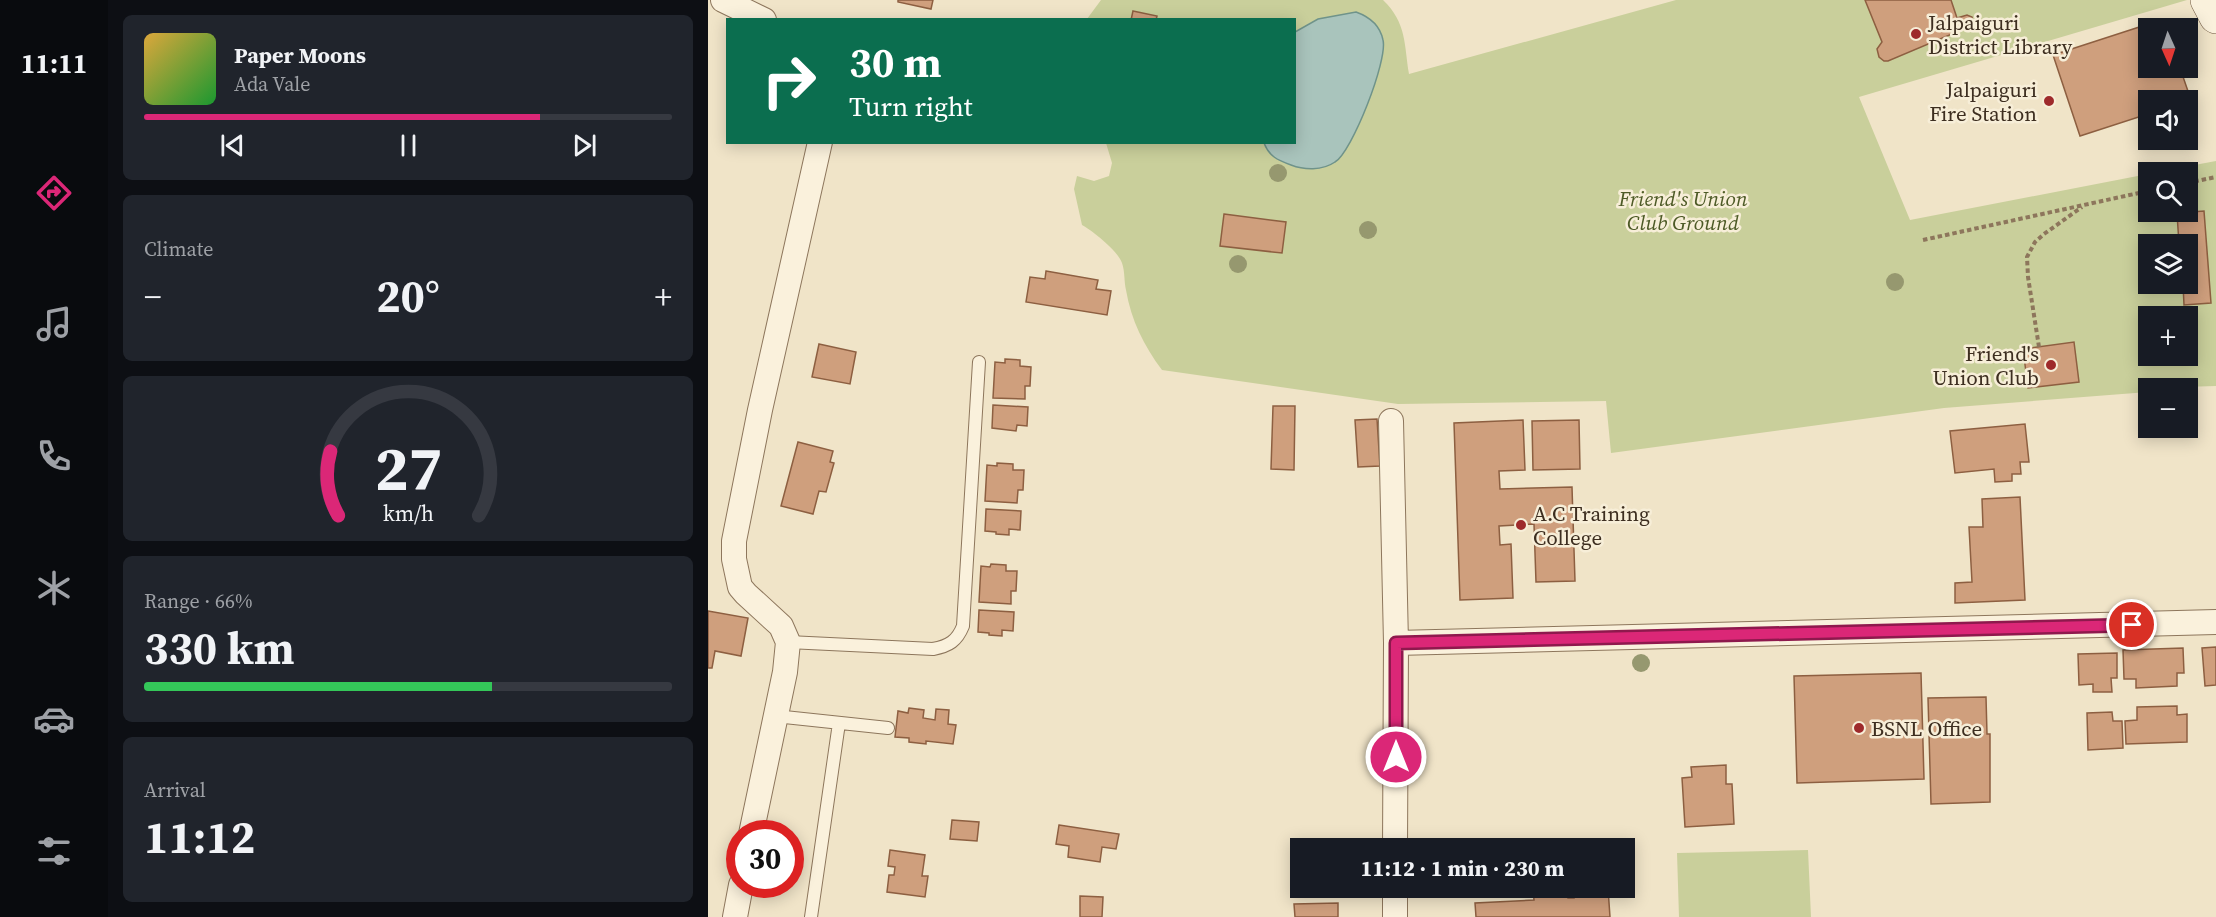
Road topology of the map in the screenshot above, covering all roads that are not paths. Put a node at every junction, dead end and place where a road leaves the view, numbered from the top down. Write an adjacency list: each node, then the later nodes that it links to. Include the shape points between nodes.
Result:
1 (723, 0): 4 (street)
2 (2207, 0): 3 (street)
3 (2216, 17)
4 (760, 18)
5 (820, 144): 9 (street, via 734,541 740,587 781,626)
6 (979, 362): 9 (lane, via 959,635 945,647 933,649)
7 (1391, 421): 10 (street)
8 (2216, 622): 10 (street)
9 (788, 642): 11 (street)
10 (1396, 643): 15 (street)
11 (775, 716): 12 (lane); 14 (street)
12 (838, 723): 13 (lane); 19 (lane)
13 (888, 728)
14 (754, 820)
15 (1395, 838)
16 (739, 898): 18 (street)
17 (1395, 898): 20 (street)
18 (735, 917)
19 (811, 917)
20 (1395, 917)

